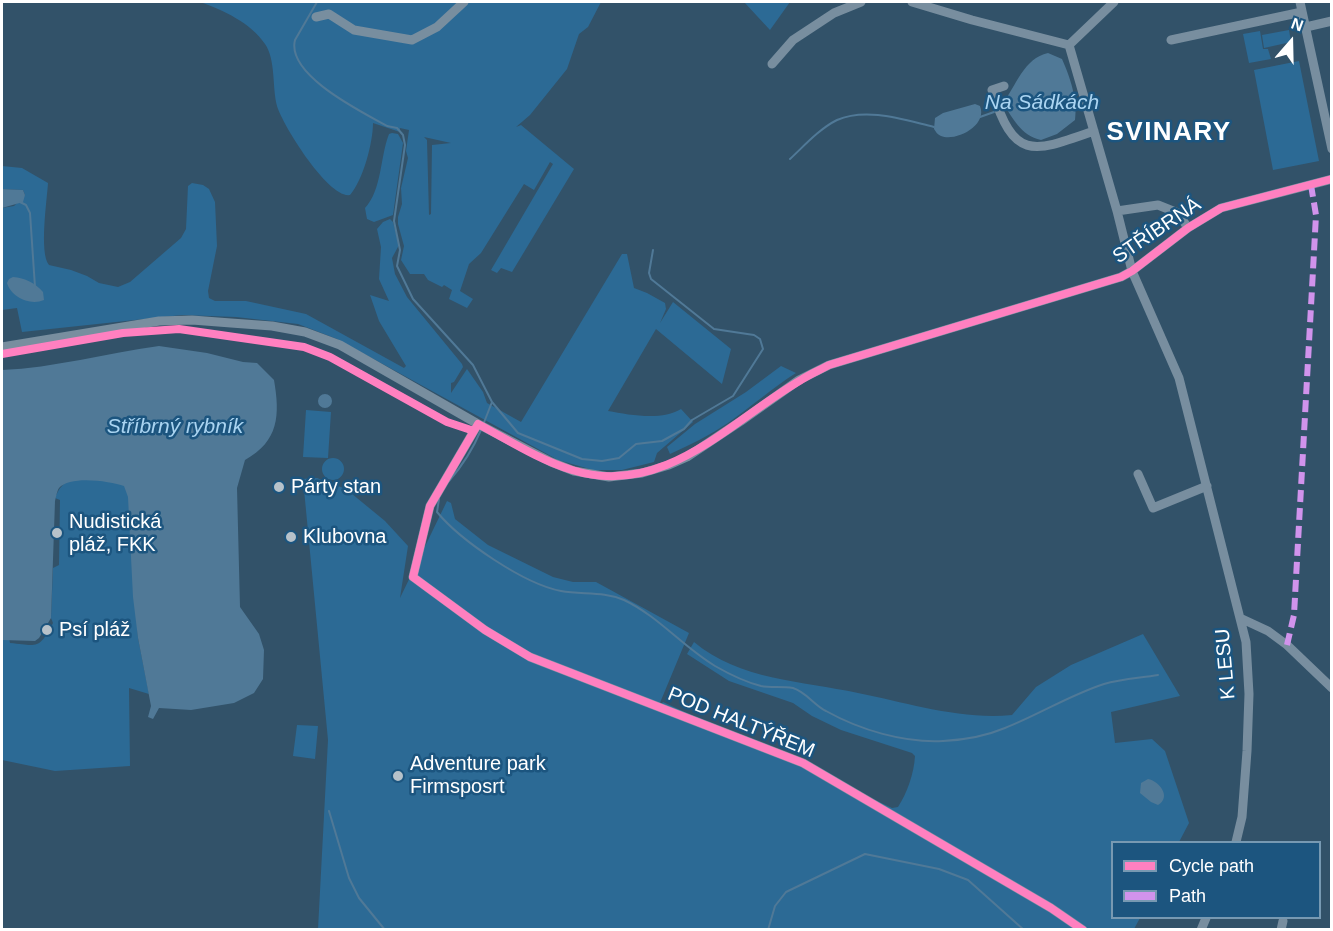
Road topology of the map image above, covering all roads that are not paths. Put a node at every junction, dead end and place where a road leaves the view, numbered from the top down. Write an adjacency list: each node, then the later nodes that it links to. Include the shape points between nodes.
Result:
1 (464, 2): 7 (street, via 437,27 412,40 354,30 329,14)
2 (858, 2): 12 (street, via 793,40)
3 (912, 2): 11 (street)
4 (1114, 2): 11 (street)
5 (1300, 2): 6 (street)
6 (1302, 12): 9 (street); 10 (street)
7 (316, 16)
8 (1332, 21): 9 (street)
9 (1306, 27): 15 (street)
10 (1171, 40)
11 (1068, 45): 14 (street, K LESU)
12 (772, 64)
13 (1004, 86): 14 (street, via 992,90 1001,120 1016,140 1029,147 1056,144)
14 (1094, 131): 17 (street, K LESU)
15 (1332, 149)
16 (1332, 179): 18 (street, STŘÍBRNÁ, via 1221,208)
17 (1117, 211): 18 (street, STŘÍBRNÁ, via 1158,205 1178,213); 19 (street, K LESU)
18 (1188, 228): 19 (street, STŘÍBRNÁ)
19 (1132, 271): 21 (street, STŘÍBRNÁ, via 829,365 799,380 687,457 642,473 609,477 574,471); 23 (street, K LESU, via 1179,378)
20 (2, 347): 21 (street, STŘÍBRNÁ, via 159,321 272,326 340,345)
21 (478, 424): 27 (street, POD HALTÝŘEM, via 430,506 413,577 485,630 530,657 803,763)
22 (1138, 474): 23 (street, via 1153,508)
23 (1207, 486): 24 (street, K LESU)
24 (1240, 618): 25 (street, via 1287,645); 26 (street, K LESU, via 1246,642 1249,694 1242,817)
25 (1332, 688)
26 (1236, 841)
27 (1083, 930)

